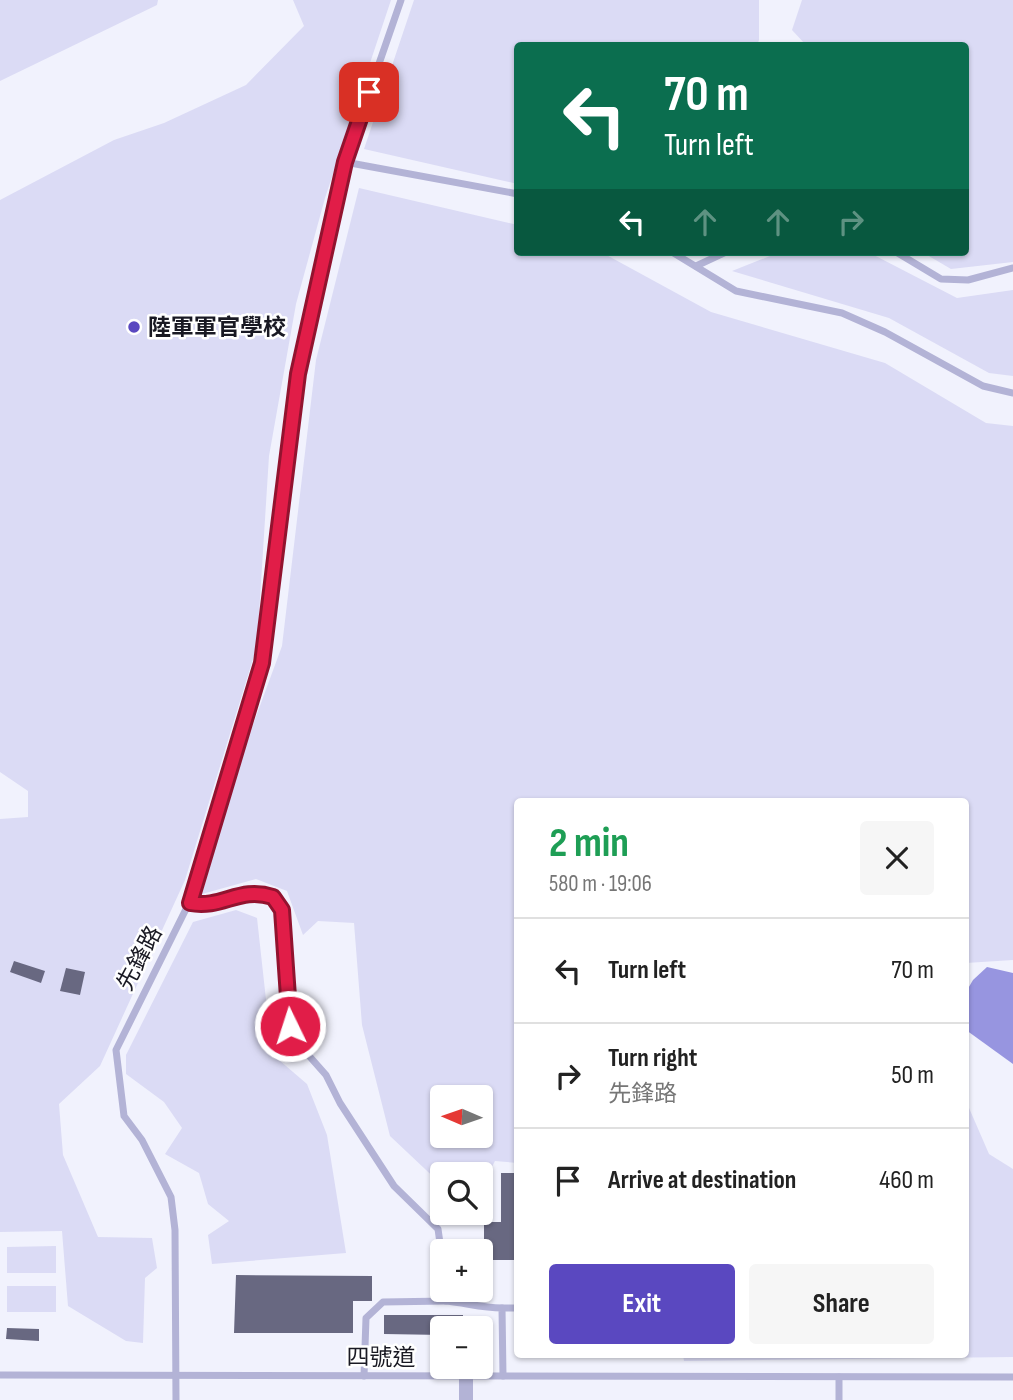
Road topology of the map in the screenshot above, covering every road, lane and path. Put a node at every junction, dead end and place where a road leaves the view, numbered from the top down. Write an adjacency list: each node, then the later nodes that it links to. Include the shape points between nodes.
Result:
1 (401, 0): 2 (lane, 先鋒路)
2 (345, 162): 3 (lane); 10 (lane, 先鋒路, via 298,374 262,663)
3 (514, 193)
4 (679, 256): 7 (lane)
5 (717, 256): 7 (lane)
6 (903, 256): 8 (lane, via 941,279 968,280)
7 (695, 266): 9 (lane, via 736,291 842,313 983,386)
8 (1013, 268)
9 (1013, 393)
10 (190, 903): 11 (lane, via 208,906 246,893 273,897 282,910 290,1026 295,1040 326,1075 394,1186 438,1229); 17 (lane, 先鋒路, via 116,1050 124,1116 142,1140 171,1197)
11 (439, 1239)
12 (430, 1301): 18 (lane, via 383,1301 366,1318)
13 (456, 1302): 14 (lane, via 474,1308)
14 (502, 1308): 15 (lane); 21 (lane)
15 (514, 1308)
16 (0, 1375): 17 (lane, 四號道)
17 (176, 1376): 18 (lane, 四號道); 25 (lane, 先鋒路)
18 (364, 1376): 19 (lane, 四號道)
19 (430, 1376)
20 (493, 1376): 21 (lane, 四號道)
21 (503, 1376): 22 (lane, 四號道)
22 (839, 1377): 23 (lane, 四號道); 27 (lane)
23 (1013, 1377)
24 (466, 1379): 26 (street)
25 (176, 1400)
26 (466, 1400)
27 (839, 1400)

